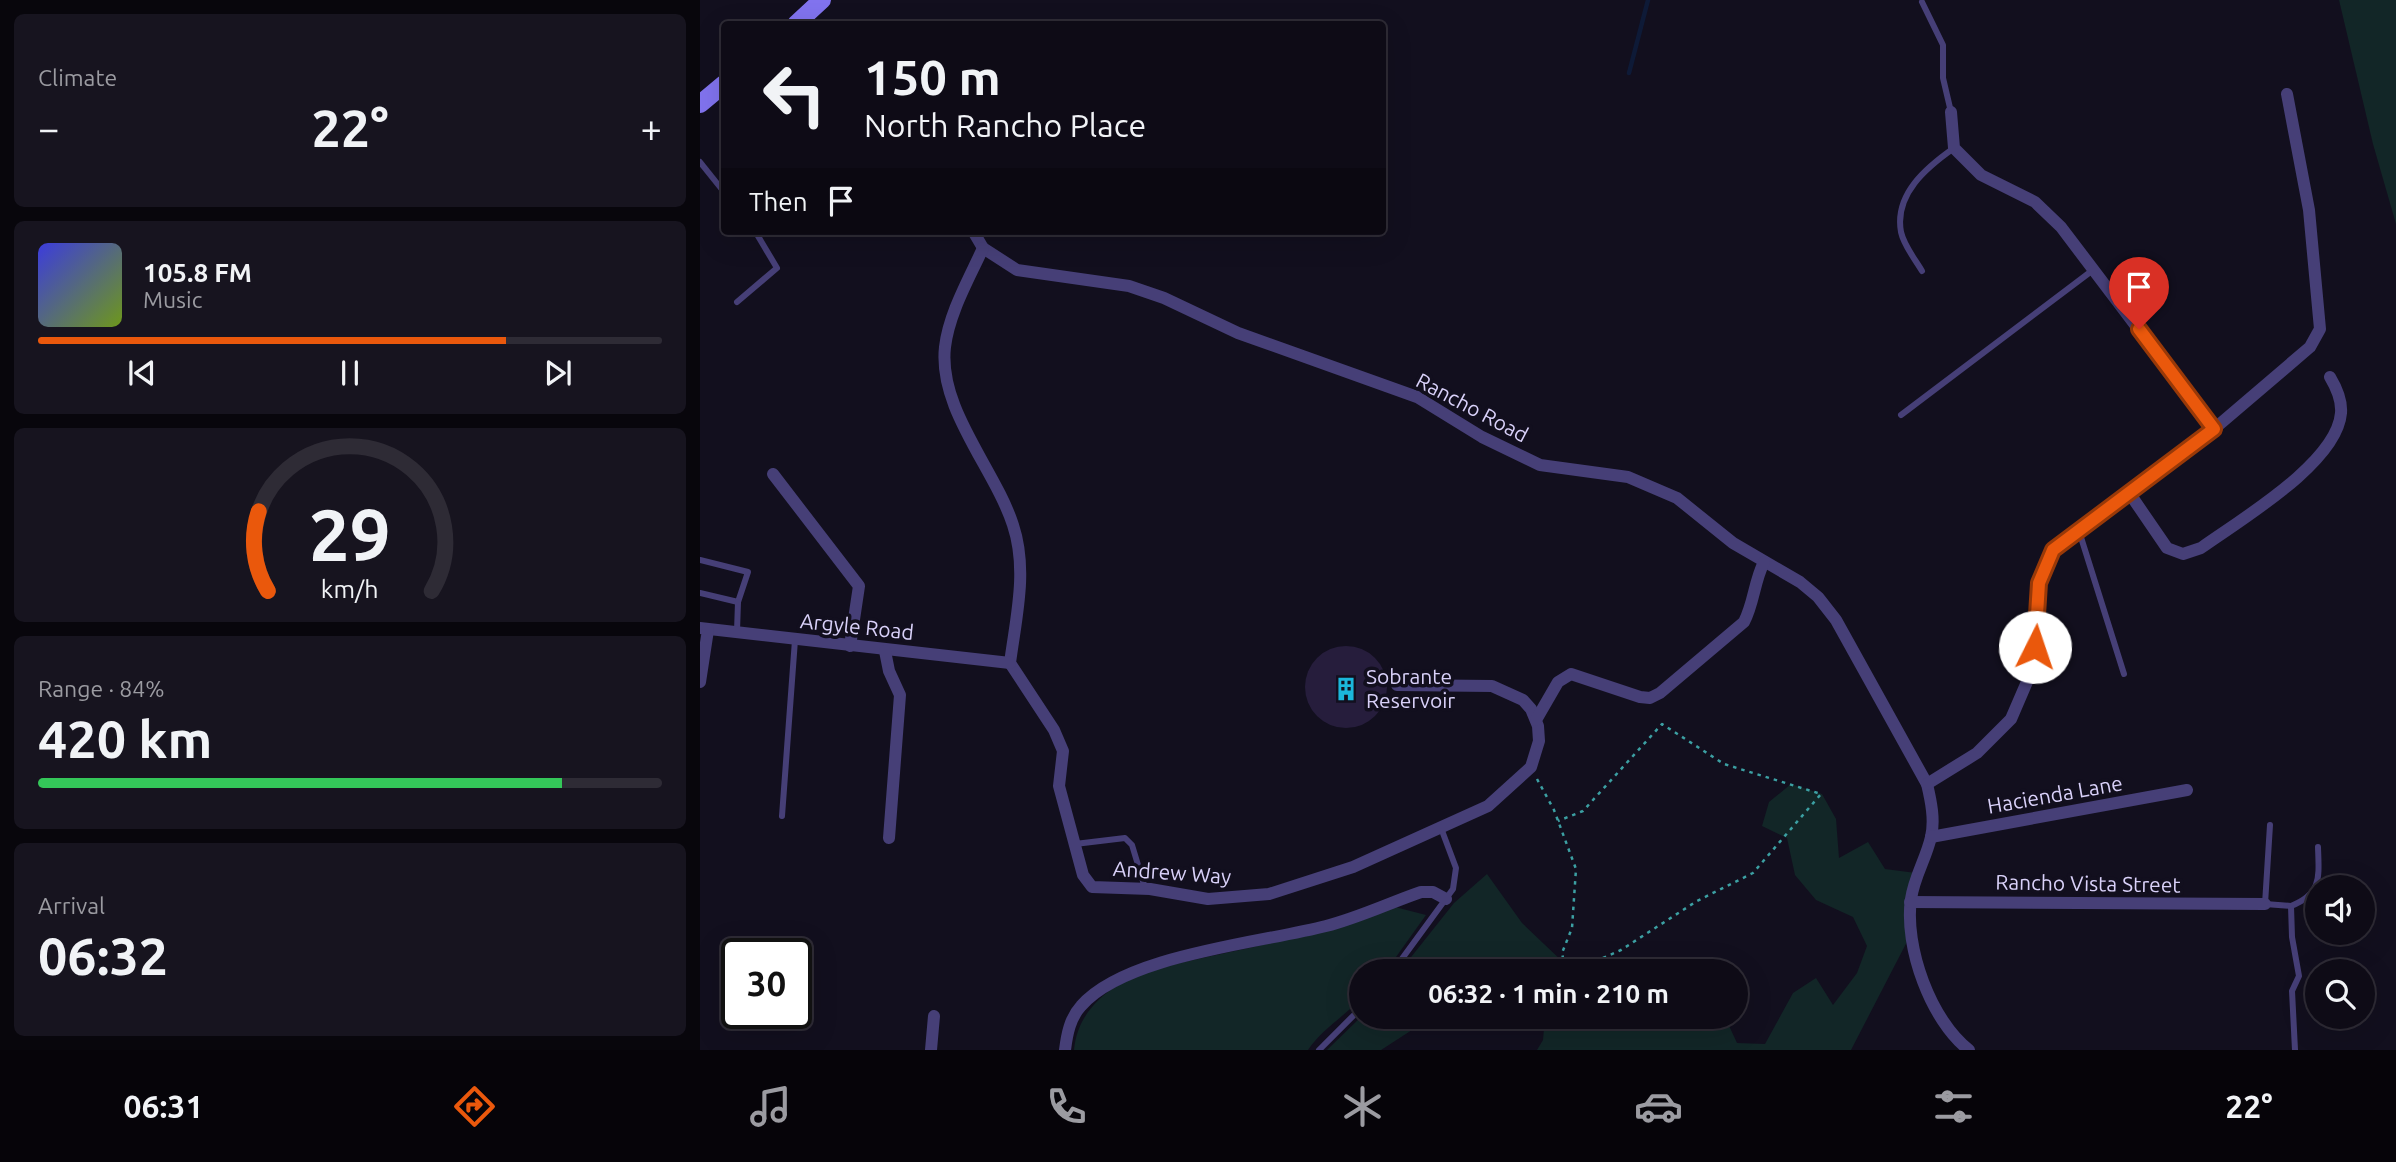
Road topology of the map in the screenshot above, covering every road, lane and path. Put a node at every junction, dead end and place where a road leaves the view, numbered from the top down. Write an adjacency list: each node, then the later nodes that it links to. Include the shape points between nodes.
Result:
1 (822, 0): 3 (main road)
2 (1922, 2): 7 (lane, via 1943,45 1943,78)
3 (799, 21)
4 (721, 86): 6 (main road)
5 (2287, 94): 19 (street, via 2309,210 2320,329 2310,348)
6 (700, 104)
7 (1951, 112): 8 (street)
8 (1954, 148): 14 (street, via 1981,175 2035,202); 15 (lane, via 1913,183 1903,207 1901,231)
9 (700, 162): 10 (lane)
10 (721, 188)
11 (757, 235): 16 (lane, via 777,268)
12 (975, 235): 13 (street, Rancho Road)
13 (983, 248): 24 (street, Rancho Road, via 1017,270 1129,286 1164,298 1238,333 1417,397 1482,437 1540,465 1628,477 1653,486 1677,498); 32 (street, via 944,350 961,423 996,486 1013,525 1020,558)
14 (2094, 269): 18 (lane); 19 (street)
15 (1922, 271)
16 (737, 302)
17 (2330, 377): 21 (street, via 2341,413 2331,443 2310,467 2201,548 2183,554 2167,548)
18 (1900, 415)
19 (2214, 429): 21 (street)
20 (773, 474): 30 (street, via 859,586)
21 (2130, 494): 22 (street)
22 (2078, 530): 33 (lane); 38 (street, via 2053,550 2039,583 2033,668 2011,719 1978,752)
23 (700, 560): 26 (lane, via 748,572)
24 (1764, 562): 36 (street, via 1744,622 1660,693 1640,698 1571,674 1558,682); 38 (street, Rancho Road, via 1800,582 1836,620)
25 (700, 593): 26 (lane)
26 (738, 602): 28 (lane)
27 (704, 629): 28 (street, Argyle Road); 34 (street)
28 (736, 633): 29 (street, Argyle Road)
29 (795, 640): 30 (street, Argyle Road); 40 (lane)
30 (850, 646): 31 (street, Argyle Road)
31 (885, 651): 32 (street, Argyle Road); 45 (street, via 900,695)
32 (1010, 663): 46 (street, Andrew Way, via 1063,751 1059,786)
33 (2124, 674)
34 (700, 682)
35 (1397, 685): 36 (street, via 1492,686 1523,700)
36 (1536, 720): 37 (street, via 1539,741)
37 (1531, 767): 41 (path); 43 (street, Andrew Way, via 1488,806)
38 (1927, 784): 44 (street, via 1933,808)
39 (2187, 790): 44 (street, Hacienda Lane)
40 (782, 816)
41 (1558, 821): 41 (path, via 1576,869 1572,928 1562,953 1564,963 1576,970 1621,950 1697,901 1753,873 1822,794 1724,764 1662,724 1583,811)
42 (2270, 825): 51 (lane)
43 (1441, 828): 48 (street, Andrew Way, via 1353,867 1269,894 1208,899); 49 (lane, via 1456,868 1453,889)
44 (1931, 837): 50 (street)
45 (889, 838)
46 (1073, 845): 48 (street, Andrew Way, via 1092,887); 48 (lane, via 1125,838 1132,845)
47 (2318, 847): 52 (lane, via 2316,886 2309,899)
48 (1145, 888)
49 (1446, 899): 53 (lane); 57 (street, via 1421,892 1328,925 1191,955 1117,978 1080,1006)
50 (1910, 902): 51 (street, Rancho Vista Street); 59 (street, via 1911,934 1927,992 1941,1022)
51 (2265, 904): 52 (lane)
52 (2291, 906): 60 (lane, via 2299,976 2292,991)
53 (1402, 959)
54 (934, 1016): 56 (street)
55 (1349, 1020): 58 (lane)
56 (931, 1050)
57 (1065, 1050)
58 (1319, 1050)
59 (1969, 1050)
60 (2295, 1050)

